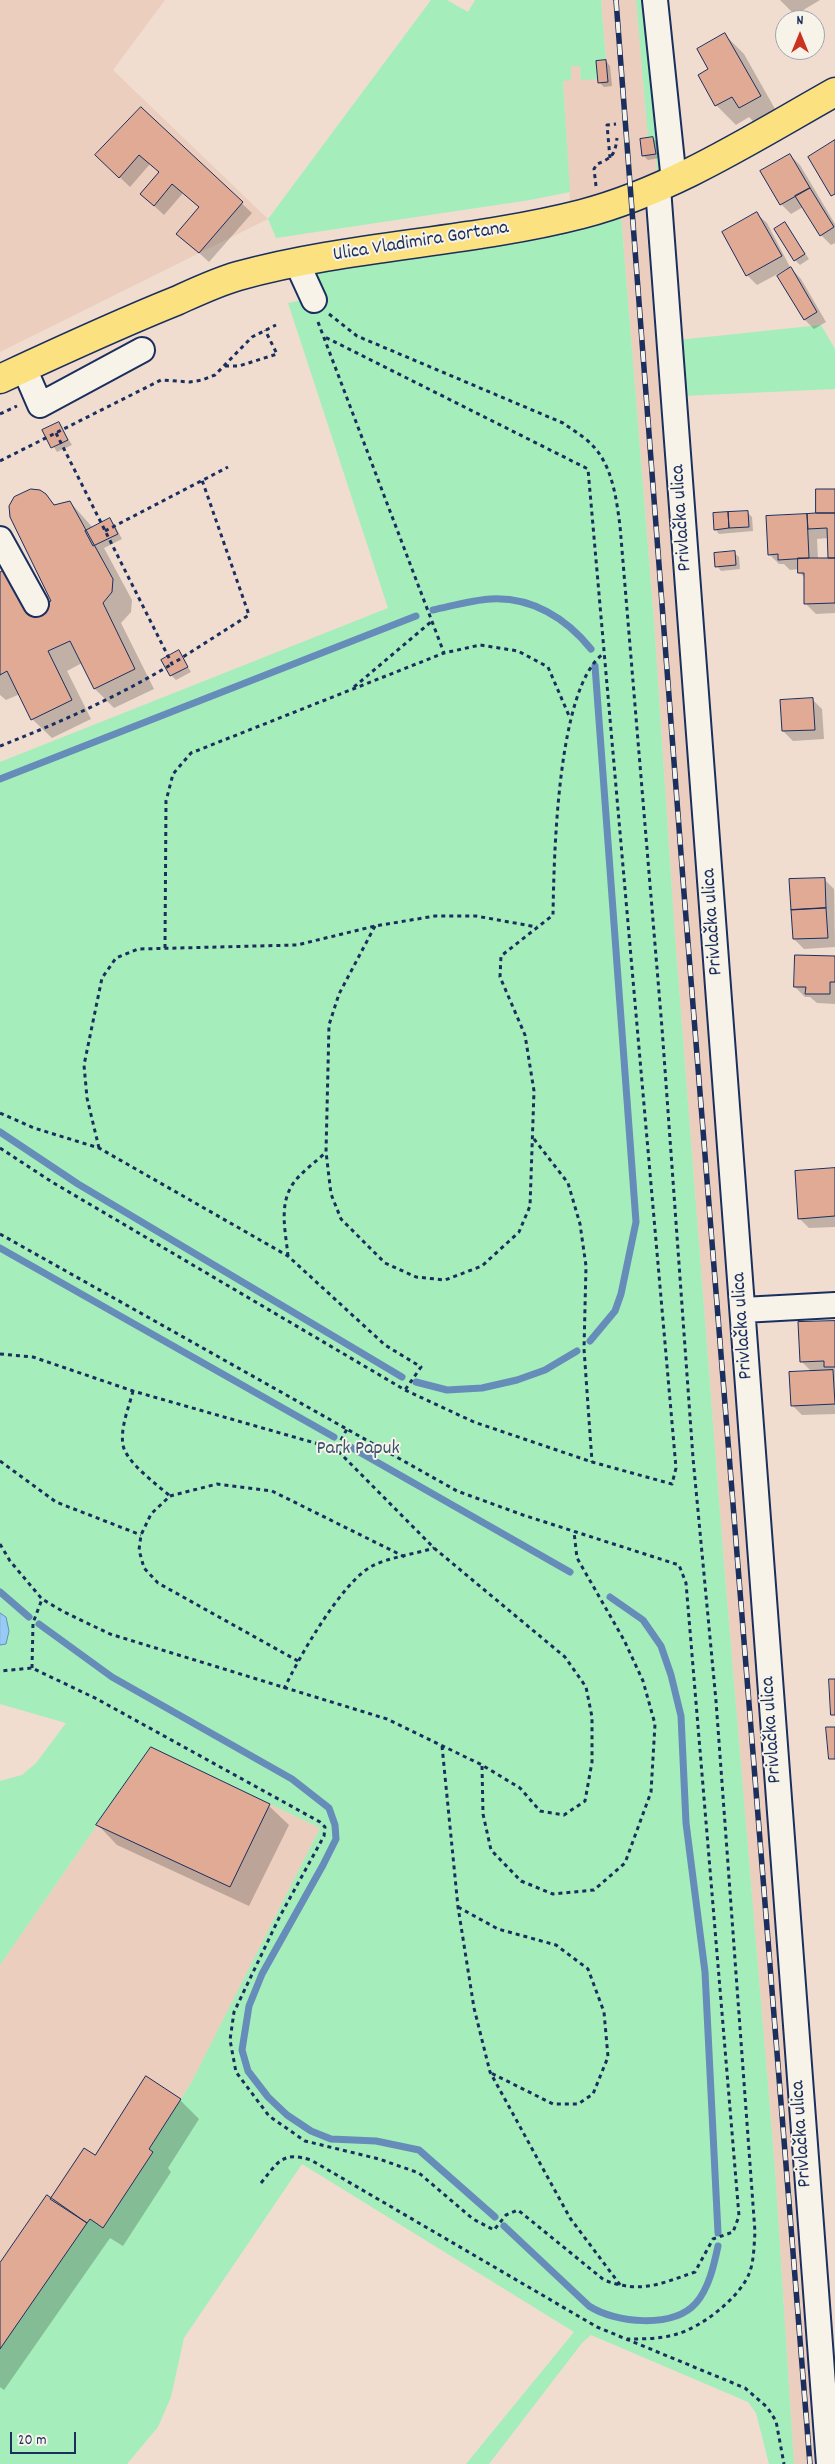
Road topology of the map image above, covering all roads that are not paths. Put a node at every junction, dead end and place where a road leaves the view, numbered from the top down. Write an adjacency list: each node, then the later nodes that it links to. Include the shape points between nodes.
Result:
1 (655, 0): 3 (street, Privlačka ulica)
2 (835, 92): 3 (main road, Ulica Vladimira Gortana)
3 (666, 185): 4 (main road, Ulica Vladimira Gortana, via 582,214 516,228); 11 (street, Privlačka ulica)
4 (297, 263): 5 (street); 7 (main road, Ulica Vladimira Gortana, via 236,276 126,321)
5 (314, 300)
6 (142, 350): 7 (street, via 40,405)
7 (12, 374)
8 (0, 539): 9 (street)
9 (36, 604)
10 (835, 1304): 11 (street)
11 (742, 1310): 12 (street, Privlačka ulica)
12 (829, 2464)

